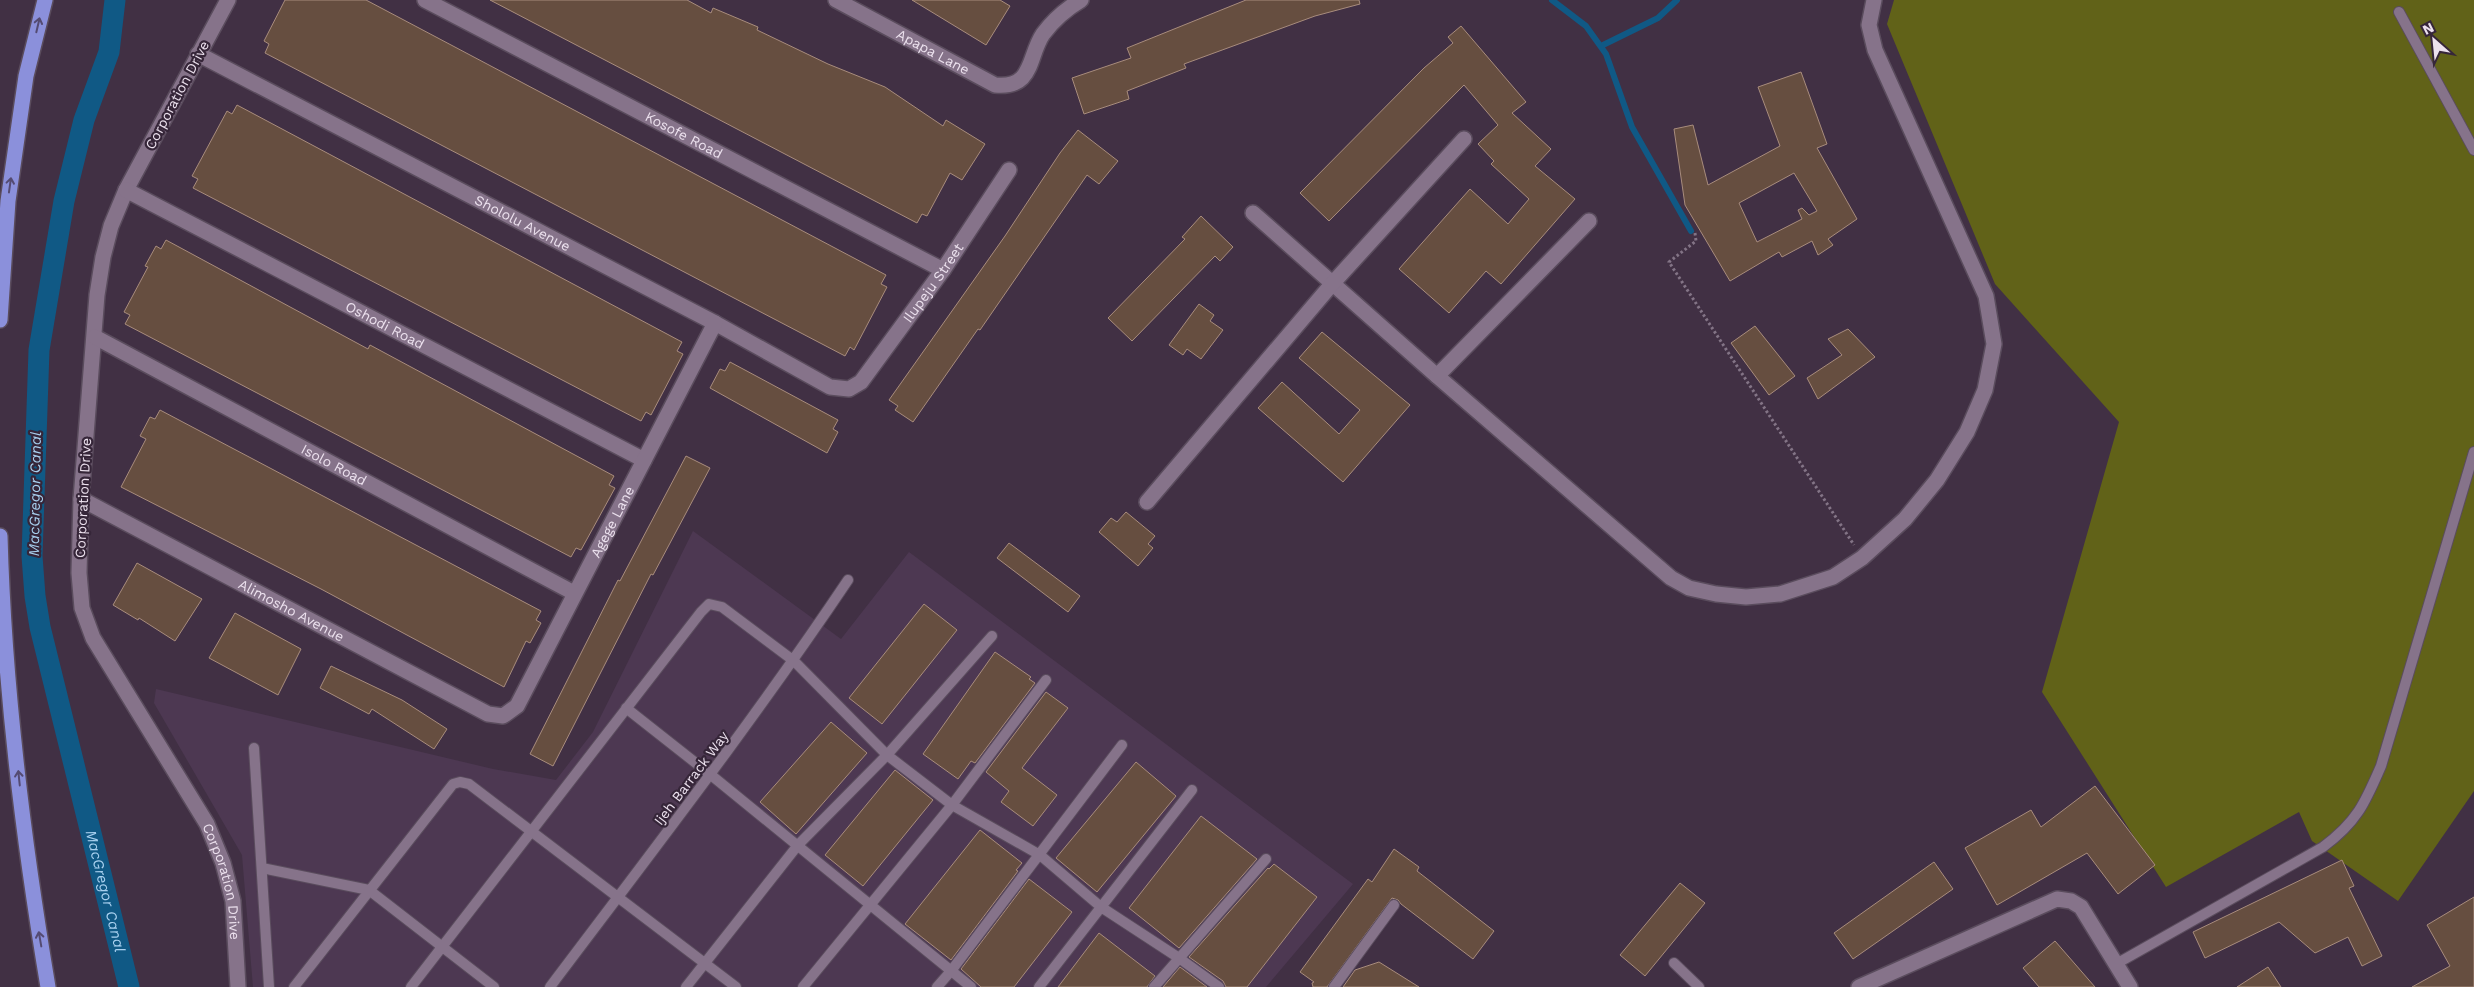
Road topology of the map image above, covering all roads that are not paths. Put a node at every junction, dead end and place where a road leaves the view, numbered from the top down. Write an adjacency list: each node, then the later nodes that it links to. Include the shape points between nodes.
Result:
1 (45, 0): 17 (highway, one-way to 1, via 8,201 26,76)
2 (228, 0): 8 (street, Corporation Drive)
3 (425, 0): 15 (street, Kosofe Road)
4 (836, 0): 5 (street, Apapa Lane, via 995,84 1005,86 1016,82 1029,70 1042,36 1058,15)
5 (1082, 0)
6 (1874, 0): 20 (street, via 1869,25 1874,50 1986,296 1994,344 1985,390 1962,440 1937,480 1905,519 1862,558 1833,577 1780,594 1746,597 1689,588 1671,578)
7 (2399, 12): 10 (lane)
8 (198, 54): 12 (street, Corporation Drive); 18 (street, Shololu Avenue)
9 (1464, 139): 16 (street)
10 (2474, 150)
11 (1009, 170): 15 (street, Ilupeju Street)
12 (126, 190): 19 (street, Corporation Drive, via 103,257); 23 (street, Oshodi Road)
13 (1253, 212): 16 (street)
14 (1589, 221): 20 (street)
15 (943, 270): 21 (street, Ilupeju Street, via 861,382)
16 (1332, 284): 20 (street); 25 (street)
17 (0, 320)
18 (714, 323): 21 (street, Shololu Avenue, via 830,386); 23 (street, Agege Lane)
19 (95, 337): 24 (street, Corporation Drive); 28 (street, Isolo Road)
20 (1437, 376)
21 (848, 389)
22 (2474, 452): 54 (lane, via 2381,766 2365,802 2349,826 2323,846)
23 (644, 460): 28 (street, Agege Lane)
24 (81, 500): 33 (street, Alimosho Avenue, via 488,714); 57 (street, Corporation Drive, via 79,573 82,608 93,638 207,824 223,863 232,901)
25 (1147, 502)
26 (0, 536): 56 (highway, one-way to 26, via 34,907 11,703)
27 (848, 580): 30 (lane, Ijeh Barrack Way)
28 (574, 593): 33 (street, Agege Lane, via 517,706)
29 (992, 636): 36 (lane)
30 (794, 661): 32 (lane, via 722,607 709,604); 36 (lane); 37 (lane, Ijeh Barrack Way)
31 (1046, 680): 39 (lane)
32 (626, 708): 37 (lane); 40 (lane)
33 (503, 716)
34 (1122, 744): 42 (lane)
35 (254, 748): 44 (lane)
36 (887, 755): 39 (lane); 41 (lane)
37 (712, 775): 41 (lane); 46 (lane, Ijeh Barrack Way)
38 (1192, 790): 49 (lane)
39 (952, 805): 42 (lane); 47 (lane)
40 (531, 830): 45 (lane, via 470,784 453,784); 46 (lane); 50 (lane)
41 (798, 845): 47 (lane); 52 (lane)
42 (1040, 855): 49 (lane); 55 (lane)
43 (1266, 859): 51 (lane)
44 (262, 868): 45 (lane); 58 (lane)
45 (369, 890): 50 (lane); 59 (lane)
46 (618, 897): 52 (lane); 62 (lane, Ijeh Barrack Way)
47 (870, 904): 55 (lane); 65 (lane)
48 (1394, 905): 71 (lane)
49 (1101, 906): 51 (lane); 68 (lane)
50 (441, 947): 60 (lane); 61 (lane)
51 (1180, 958): 69 (lane); 70 (lane)
52 (705, 963): 63 (lane); 64 (lane)
53 (1674, 963): 72 (lane)
54 (2116, 964): 73 (street, via 2081,907 2071,901 2057,900); 74 (street)
55 (952, 971): 66 (lane); 67 (lane)
56 (48, 987)
57 (238, 987)
58 (269, 987)
59 (294, 987)
60 (411, 987)
61 (494, 987)
62 (550, 987)
63 (686, 987)
64 (736, 987)
65 (803, 987)
66 (937, 987)
67 (971, 987)
68 (1039, 987)
69 (1154, 987)
70 (1219, 987)
71 (1334, 987)
72 (1699, 987)
73 (1859, 987)
74 (2130, 987)

